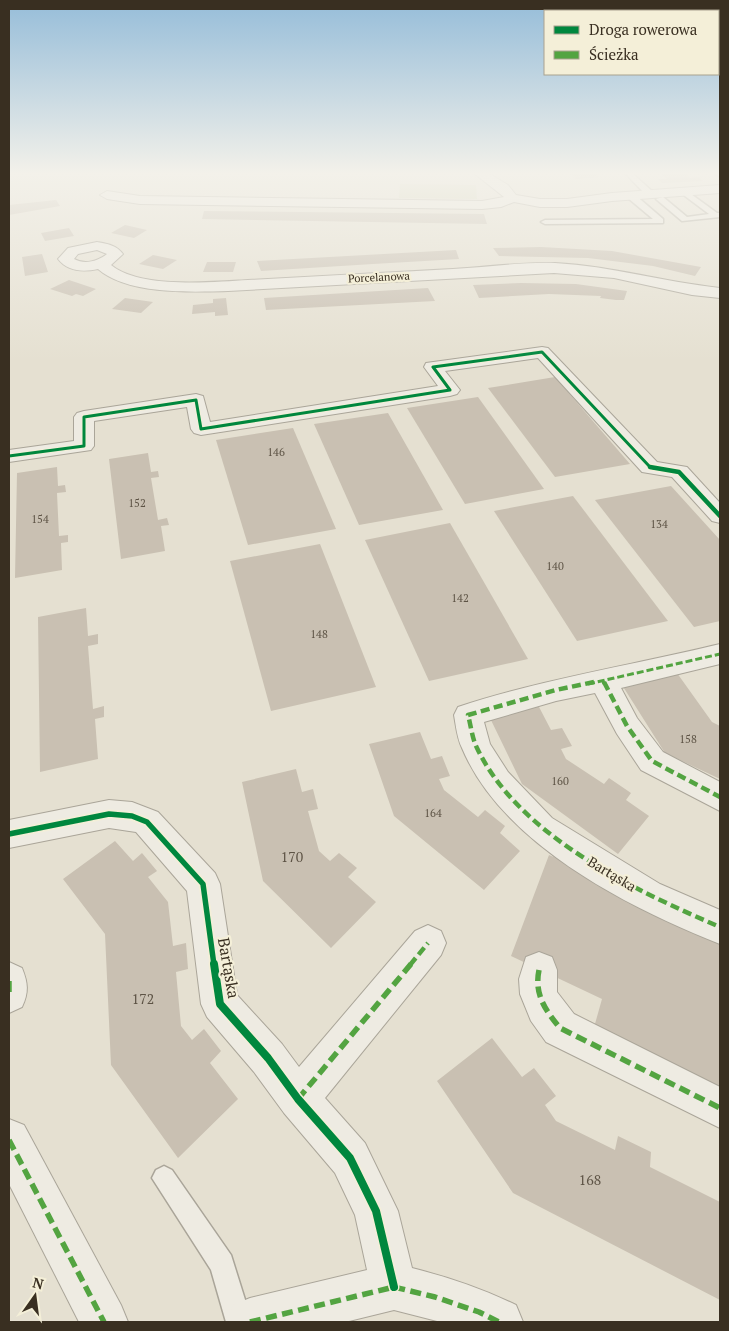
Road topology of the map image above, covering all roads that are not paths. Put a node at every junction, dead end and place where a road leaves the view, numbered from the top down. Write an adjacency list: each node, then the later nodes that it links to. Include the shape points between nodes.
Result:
1 (101, 264): 2 (street, Porcelanowa, via 128,279 182,286 554,268 614,273 692,290)
2 (720, 292)
3 (9, 456): 4 (street, via 84,446 84,417 196,400 201,429 450,390 433,367 542,352 650,467 679,472)
4 (720, 516)
5 (720, 654): 6 (street, Bartąska)
6 (603, 681): 7 (street, via 627,726 652,761); 9 (street, Bartąska, via 556,690 468,715 476,747 497,781 541,828 648,896)
7 (720, 797)
8 (9, 834): 14 (street, Bartąska, via 109,814 132,816 147,822 203,884 220,1004 268,1058)
9 (720, 927)
10 (428, 943): 14 (street)
11 (539, 970): 15 (street, via 536,992 542,1006 560,1028)
12 (9, 982): 13 (street)
13 (9, 994)
14 (298, 1099): 18 (street, Bartąska, via 350,1158 376,1211)
15 (720, 1108)
16 (9, 1140): 19 (street)
17 (164, 1178): 20 (lane, via 222,1264)
18 (394, 1287): 21 (street); 22 (street, via 479,1312)
19 (104, 1322)
20 (239, 1322)
21 (250, 1322)
22 (499, 1322)

